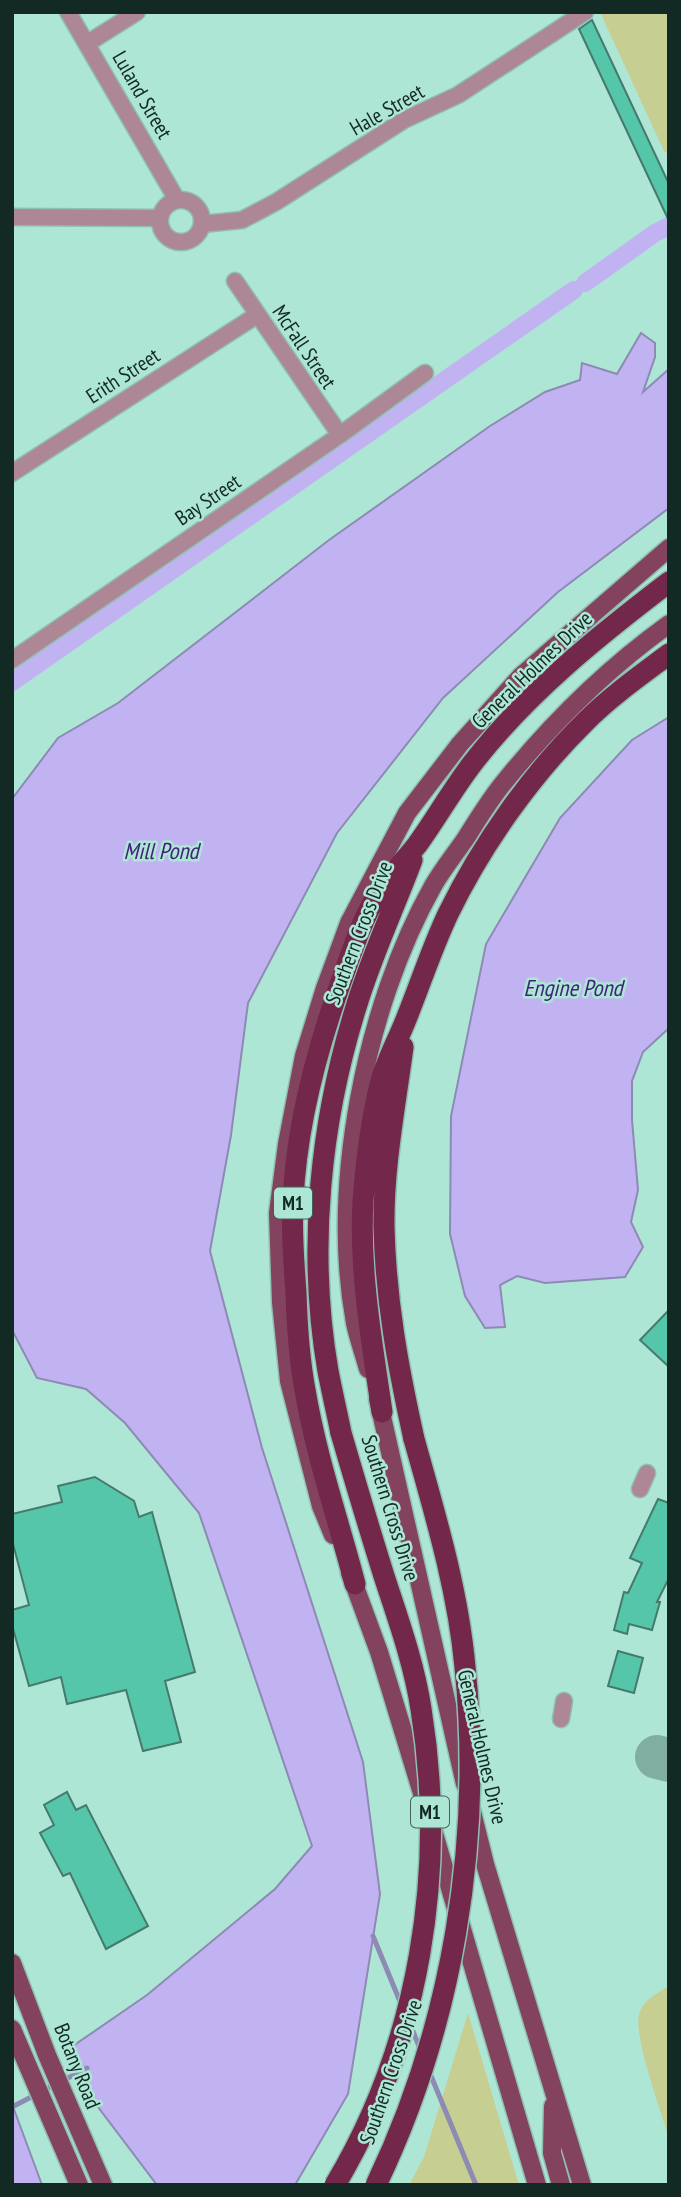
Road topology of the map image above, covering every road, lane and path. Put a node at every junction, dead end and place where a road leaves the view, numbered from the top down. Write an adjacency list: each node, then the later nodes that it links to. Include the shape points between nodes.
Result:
1 (68, 12): 4 (street, Luland Street)
2 (137, 12): 4 (street)
3 (585, 12): 8 (street, Hale Street, via 458,95 404,120 276,202 242,220)
4 (88, 43): 5 (street, Luland Street)
5 (177, 200): 7 (street, via 166,206); 8 (street, via 196,206)
6 (12, 216): 7 (street)
7 (159, 218): 8 (street, via 161,231 177,242 196,236)
8 (202, 225)
9 (235, 281): 10 (street, McFall Street)
10 (257, 315): 12 (street, McFall Street); 13 (street, Erith Street)
11 (425, 373): 12 (street, Bay Street)
12 (340, 435): 18 (street, Bay Street)
13 (12, 473)
14 (669, 548): 24 (main road, via 521,676 407,813 349,923 304,1056 278,1213 281,1302 289,1381 304,1447 321,1506)
15 (669, 582): 19 (highway, General Holmes Drive / M1, via 588,647 508,722 466,772)
16 (669, 624): 21 (main road, General Holmes Drive, via 569,710 504,782 433,886 401,956 374,1033 348,1181 348,1266 355,1325)
17 (669, 654): 20 (highway, M1, via 587,720 510,811 449,912)
18 (12, 660)
19 (419, 842): 24 (highway, M1, via 377,895 334,1001 300,1135 293,1201 304,1389); 33 (highway, Southern Cross Drive / M1, bridge, via 356,1005 333,1094 319,1215 320,1296 328,1370 341,1433 407,1646 421,1707 430,1853 423,1940 397,2046 385,2082)
20 (407, 1018): 21 (highway, via 381,1079 363,1203 365,1265); 34 (highway, Southern Cross Drive / M1, bridge, via 388,1164 384,1226 388,1299 414,1439 457,1612 469,1721 468,1818 464,1871 442,1998 416,2087)
21 (382, 1412): 29 (main road, General Holmes Drive, via 485,1864)
22 (647, 1473): 23 (street)
23 (640, 1489)
24 (355, 1584): 31 (main road, M1, via 447,1874)
25 (564, 1701): 26 (street)
26 (561, 1719)
27 (12, 1963): 30 (main road, Botany Road)
28 (12, 2029): 32 (main road)
29 (553, 2089): 35 (main road, General Holmes Drive, via 552,2153); 36 (main road, General Holmes Drive)
30 (102, 2182)
31 (535, 2182)
32 (79, 2185)
33 (335, 2185)
34 (376, 2185)
35 (561, 2185)
36 (582, 2185)

